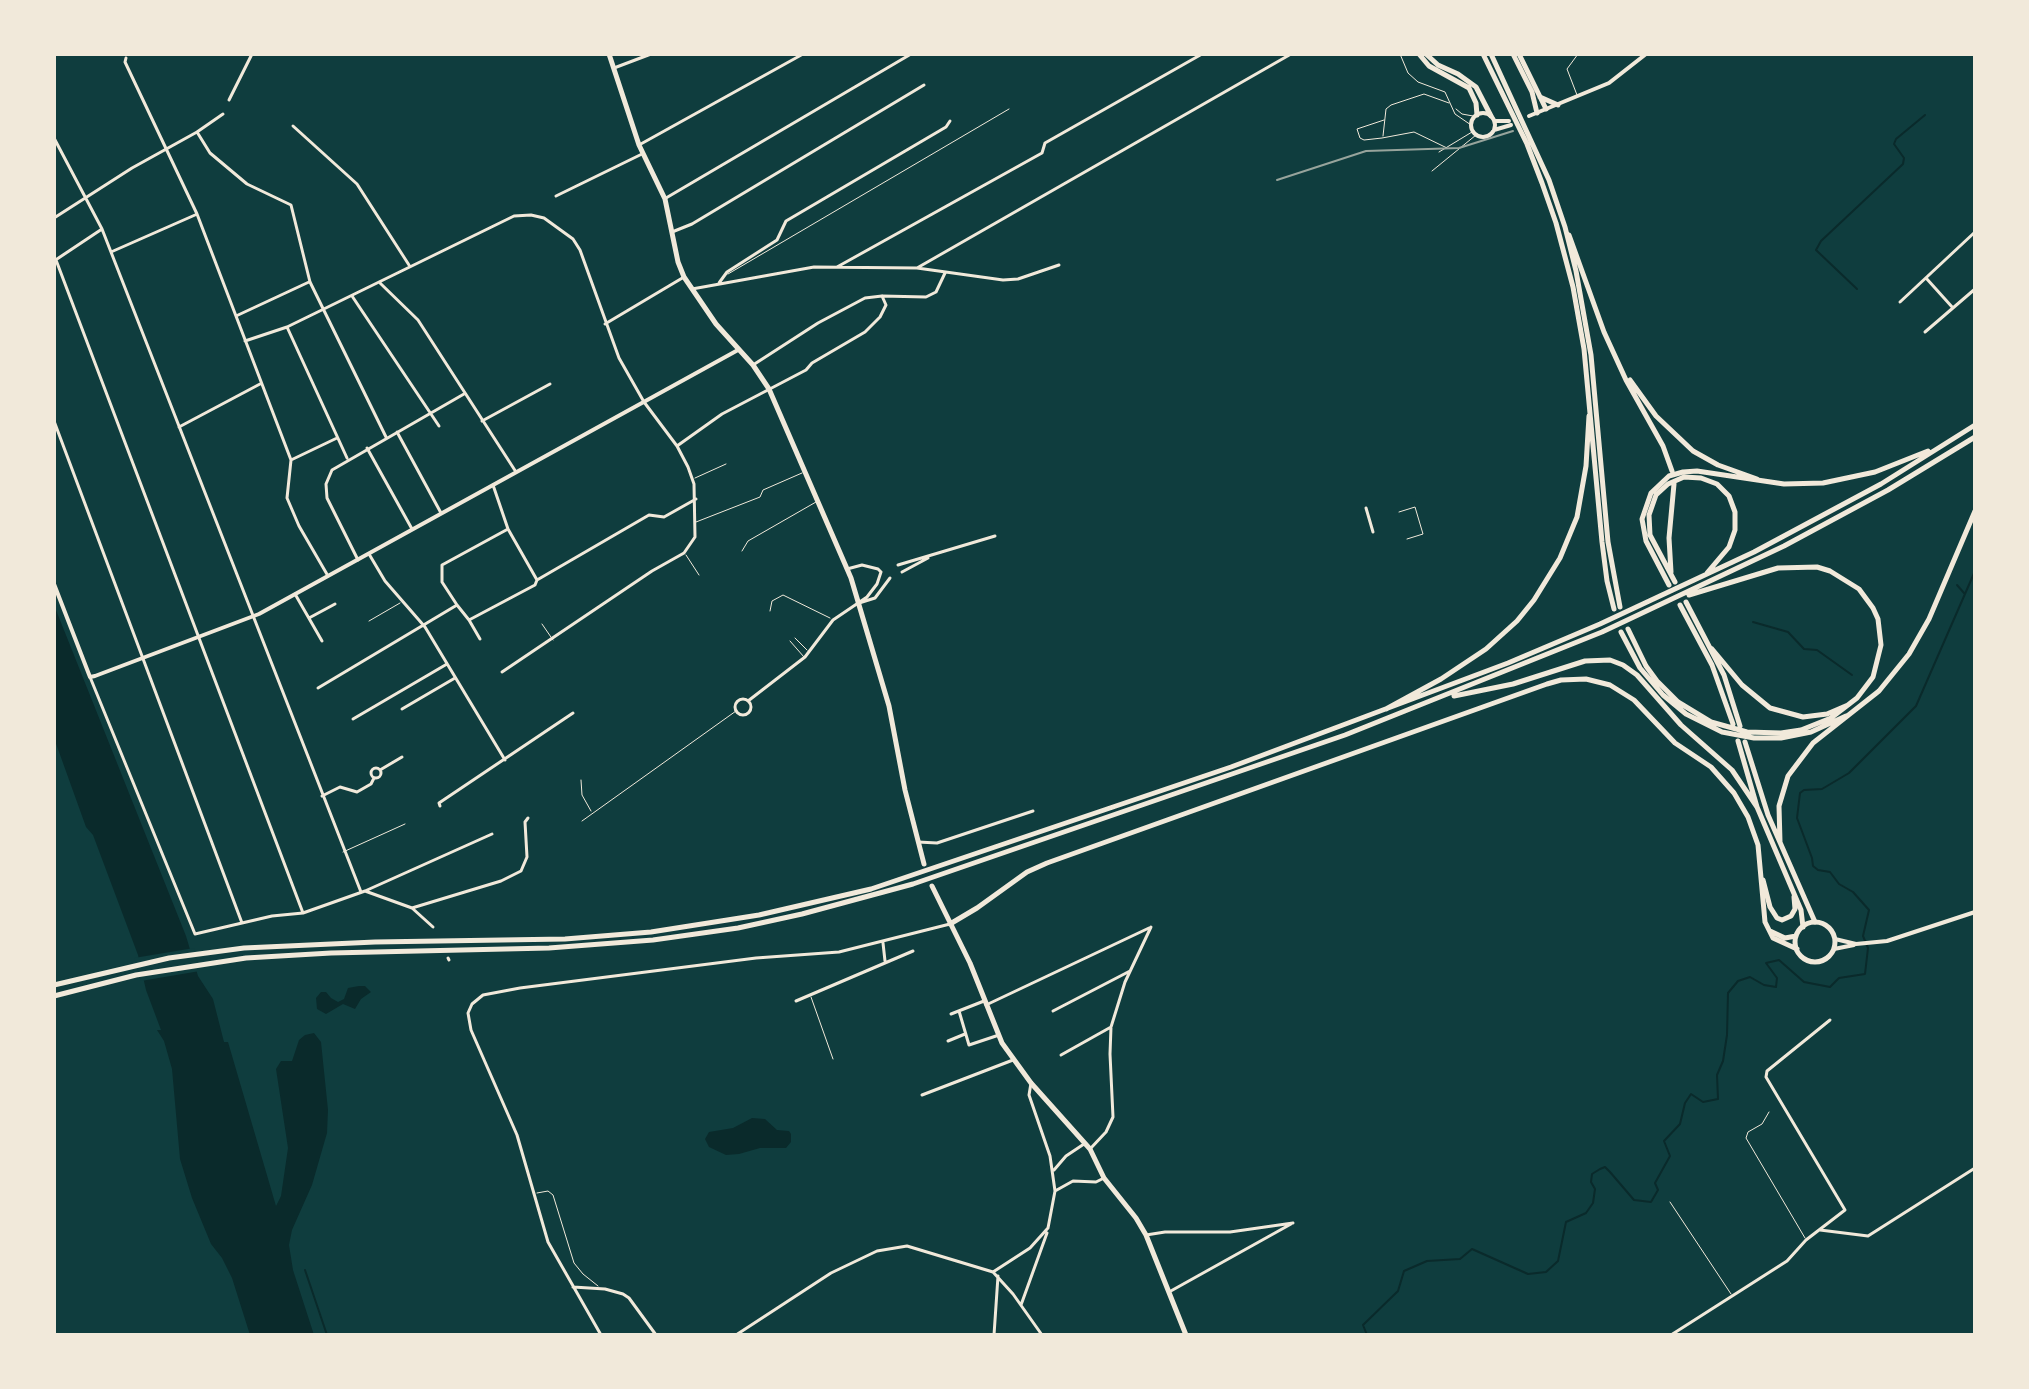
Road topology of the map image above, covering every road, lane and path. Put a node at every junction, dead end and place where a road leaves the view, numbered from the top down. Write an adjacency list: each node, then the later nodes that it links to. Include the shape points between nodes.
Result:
1 (252, 54): 22 (street)
2 (609, 54): 18 (main road)
3 (651, 54): 18 (street)
4 (803, 54): 44 (street)
5 (910, 54): 52 (street)
6 (1202, 54): 63 (street, via 1045,143 1042,153)
7 (1291, 54): 64 (street)
8 (1400, 54): 23 (lane, via 1408,73 1445,92)
9 (1419, 54): 31 (main road, via 1429,66 1469,88)
10 (1426, 54): 33 (main road, via 1476,87)
11 (1483, 54): 25 (main road)
12 (1491, 54): 25 (main road)
13 (1513, 54): 29 (main road)
14 (1519, 54): 20 (main road)
15 (1578, 54): 21 (lane, via 1567,69)
16 (1646, 54): 21 (street, via 1609,83)
17 (126, 56): 46 (street)
18 (614, 68): 44 (main road)
19 (924, 85): 57 (street)
20 (1540, 97): 24 (main road); 28 (main road)
21 (1578, 97): 24 (street)
22 (229, 100)
23 (1451, 104): 26 (lane); 34 (lane, via 1424,94 1391,105)
24 (1558, 105): 28 (street)
25 (1513, 106): 43 (main road)
26 (1454, 107): 31 (lane, via 1464,115); 36 (lane)
27 (1009, 109): 66 (lane)
28 (1546, 109): 29 (street)
29 (1537, 113): 32 (street)
30 (223, 114): 39 (street)
31 (1476, 115): 33 (street); 36 (street)
32 (1529, 116)
33 (1492, 118): 38 (street); 38 (street, via 1510,123)
34 (1384, 120): 42 (lane); 42 (lane, via 1357,129 1364,140)
35 (950, 121): 66 (street, via 786,221 777,240)
36 (1471, 125): 40 (street)
37 (293, 126): 61 (street, via 357,184)
38 (1494, 130): 40 (street, via 1488,136)
39 (197, 132): 46 (street); 69 (street, via 210,153 247,184 291,205)
40 (1474, 134): 45 (lane); 49 (lane)
41 (54, 138): 51 (street)
42 (1382, 138): 45 (lane, via 1414,132)
43 (1530, 143): 55 (main road); 94 (main road, via 1573,287)
44 (639, 145): 48 (main road)
45 (1447, 148): 47 (lane)
46 (165, 149): 51 (street); 53 (street)
47 (1439, 152)
48 (642, 154): 50 (street); 52 (main road)
49 (1432, 171)
50 (556, 196)
51 (86, 197): 54 (street); 56 (street)
52 (665, 199): 57 (main road)
53 (197, 214): 59 (street); 81 (street)
54 (54, 218)
55 (1565, 227): 88 (main road); 94 (main road, via 1591,355 1617,608 1607,581)
56 (102, 229): 59 (street); 60 (street)
57 (672, 232): 67 (main road)
58 (1975, 232): 68 (street)
59 (111, 252): 100 (street)
60 (55, 260): 159 (street)
61 (409, 265): 70 (street); 82 (street, via 514,216 544,218 580,250)
62 (1059, 265): 65 (street, via 1018,279)
63 (837, 267): 64 (street); 71 (street)
64 (917, 268): 65 (street)
65 (945, 273): 76 (street, via 936,292)
66 (726, 274): 71 (street)
67 (684, 277): 72 (main road); 82 (street)
68 (1926, 278): 77 (street); 79 (street)
69 (310, 282): 80 (street); 81 (street)
70 (380, 283): 74 (street); 92 (street, via 418,320)
71 (719, 283): 72 (street)
72 (692, 289): 86 (main road)
73 (1975, 289): 79 (street)
74 (352, 296): 80 (street); 95 (street)
75 (882, 296): 76 (street); 78 (street); 87 (street, via 865,298 818,323)
76 (898, 297): 78 (street)
77 (1900, 302)
78 (886, 305): 91 (street, via 865,332)
79 (1953, 308): 84 (street)
80 (324, 310): 83 (street); 102 (street)
81 (236, 316): 85 (street)
82 (605, 324): 93 (street)
83 (287, 327): 85 (street); 104 (street)
84 (1925, 332)
85 (245, 341): 89 (street)
86 (738, 350): 87 (main road); 93 (street)
87 (753, 365): 91 (main road)
88 (1622, 368): 111 (main road); 117 (main road, via 1656,416 1693,451)
89 (260, 384): 100 (street); 109 (street)
90 (550, 384): 97 (street)
91 (769, 389): 105 (street); 113 (main road)
92 (464, 394): 95 (street); 97 (street)
93 (644, 402): 105 (street); 112 (street)
94 (1590, 403): 183 (main road, via 1577,517 1534,600 1486,649)
95 (431, 413): 99 (street); 101 (street)
96 (54, 421): 167 (street)
97 (482, 421): 112 (street)
98 (1975, 425): 106 (main road)
99 (439, 426)
100 (179, 427): 152 (street)
101 (397, 432): 102 (street); 124 (street)
102 (386, 437): 107 (street)
103 (1975, 437): 145 (main road)
104 (337, 438): 108 (street); 109 (street)
105 (677, 446): 115 (street)
106 (1941, 446): 117 (main road, via 1837,481); 142 (main road, via 1833,511)
107 (367, 448): 108 (street); 126 (street)
108 (347, 459): 135 (street, via 332,470 327,498)
109 (291, 460): 140 (street, via 287,498)
110 (726, 464): 115 (lane)
111 (1672, 471)
112 (516, 472): 118 (street)
113 (804, 472): 120 (main road); 125 (lane, via 763,490 760,497)
114 (1684, 474): 116 (main road); 117 (main road); 142 (main road, via 1717,484 1735,512 1729,547)
115 (693, 479): 119 (street)
116 (1669, 482): 116 (main road, via 1648,497 1643,525 1646,541 1672,581)
117 (1766, 482)
118 (493, 485): 124 (street); 127 (street)
119 (696, 499): 125 (street); 143 (street, via 664,517 649,515)
120 (818, 501): 131 (lane, via 748,541); 137 (main road)
121 (1366, 508): 128 (street)
122 (1975, 511): 181 (main road, via 1909,654)
123 (1399, 512): 130 (lane, via 1415,507 1423,534)
124 (441, 514): 126 (street)
125 (696, 522): 132 (street, via 695,537)
126 (413, 529): 133 (street)
127 (508, 529): 143 (street); 150 (street, via 442,565 442,582)
128 (1373, 532)
129 (995, 536): 134 (street)
130 (1407, 539)
131 (742, 551)
132 (684, 553): 139 (lane); 162 (street)
133 (369, 554): 135 (street); 147 (street)
134 (928, 558): 136 (street); 138 (street)
135 (358, 560): 140 (street)
136 (898, 565)
137 (847, 569): 148 (main road); 148 (street, via 862,565 883,570 873,591)
138 (902, 572)
139 (699, 575)
140 (328, 576): 146 (street)
141 (890, 578): 148 (street, via 875,598)
142 (1700, 578): 183 (main road)
143 (537, 580): 154 (street)
144 (54, 584): 171 (street)
145 (1698, 592): 176 (main road); 178 (main road, via 1795,566 1830,571 1851,582 1878,619 1881,645 1865,689)
146 (295, 594): 152 (street); 153 (street)
147 (403, 602): 156 (lane); 158 (street)
148 (859, 603): 155 (street); 205 (main road, via 889,706)
149 (335, 604): 153 (street)
150 (457, 605): 154 (street); 158 (street)
151 (770, 611): 155 (lane, via 772,601 783,595)
152 (253, 617): 159 (street); 196 (street)
153 (309, 618): 163 (street)
154 (469, 620): 161 (street)
155 (833, 620): 166 (street)
156 (369, 621)
157 (542, 624): 162 (lane)
158 (425, 627): 169 (street); 174 (street)
159 (197, 638): 167 (street); 215 (street)
160 (795, 638): 166 (lane)
161 (480, 639)
162 (553, 640): 170 (street)
163 (322, 641)
164 (790, 641): 168 (lane)
165 (1712, 649): 178 (main road, via 1770,708 1813,716); 185 (main road, via 1683,604); 187 (main road)
166 (809, 652): 168 (street)
167 (143, 657): 171 (street); 217 (street)
168 (803, 659): 177 (street)
169 (447, 664): 172 (street); 184 (street)
170 (502, 672)
171 (90, 677): 217 (street, via 193,933)
172 (455, 678): 179 (street); 192 (street)
173 (1649, 681): 175 (main road); 186 (main road, via 1686,714); 186 (main road, via 1624,630 1657,681)
174 (318, 688)
175 (1655, 693): 176 (main road, via 1623,665 1598,660); 198 (main road, via 1681,725 1732,770)
176 (1441, 698): 233 (main road, via 959,870 802,914 696,934 575,947 284,955 136,975)
177 (748, 701): 180 (street, via 737,701); 180 (street, via 748,714)
178 (1852, 703): 188 (main road, via 1801,730)
179 (402, 709)
180 (736, 711): 200 (lane)
181 (1854, 712): 188 (main road, via 1811,732 1781,738); 206 (main road, via 1813,743 1788,776 1779,806)
182 (573, 713): 192 (street)
183 (1381, 713): 231 (main road, via 956,862 812,904 613,936 281,945 133,965)
184 (353, 719)
185 (1733, 724)
186 (1712, 725): 188 (main road)
187 (1740, 726)
188 (1754, 735)
189 (1738, 741): 198 (main road)
190 (1745, 742): 206 (main road)
191 (402, 757): 193 (street)
192 (505, 760): 197 (street)
193 (380, 770): 194 (street, via 380,777); 194 (street, via 372,770)
194 (374, 778): 196 (street, via 357,792 340,787)
195 (581, 780): 200 (lane)
196 (322, 796): 207 (street)
197 (440, 806)
198 (1757, 807): 212 (main road)
199 (1033, 811): 205 (street, via 937,843)
200 (592, 814): 202 (lane)
201 (528, 818): 213 (street, via 527,857 521,871)
202 (582, 821)
203 (405, 824): 207 (lane)
204 (492, 834): 211 (street)
205 (918, 842): 208 (main road)
206 (1780, 842): 216 (main road)
207 (343, 852): 211 (street)
208 (924, 864)
209 (1763, 880): 212 (main road, via 1772,914 1779,920 1794,912); 218 (main road, via 1754,831 1711,767 1675,743 1623,691 1600,681 1574,679 1547,684 1047,863); 221 (main road)
210 (932, 886): 218 (main road)
211 (363, 892): 213 (street); 215 (street)
212 (1793, 892): 220 (main road)
213 (412, 908): 219 (street)
214 (1975, 912): 225 (street, via 1887,941)
215 (303, 913): 217 (street)
216 (1815, 922): 220 (main road); 223 (main road, via 1828,927)
217 (242, 923)
218 (950, 924): 224 (street); 235 (main road)
219 (433, 927)
220 (1803, 927): 222 (main road)
221 (1769, 930): 222 (main road, via 1785,938); 226 (main road, via 1777,941)
222 (1796, 936): 226 (main road)
223 (1835, 939): 225 (street); 227 (main road)
224 (883, 943): 229 (street); 255 (street, via 829,954 533,986 477,999 468,1013 471,1030 517,1135)
225 (1856, 944): 227 (street)
226 (1797, 949): 227 (main road, via 1815,962)
227 (1834, 949)
228 (913, 951): 229 (street)
229 (885, 961): 232 (street)
230 (1130, 971): 235 (street, via 1151,927); 237 (street); 240 (street)
231 (54, 985)
232 (810, 995): 234 (street); 245 (lane)
233 (54, 996)
234 (796, 1001)
235 (986, 1003): 236 (street); 242 (main road)
236 (959, 1011): 238 (street); 241 (street)
237 (1053, 1011)
238 (951, 1014)
239 (1830, 1020): 258 (street, via 1766,1077 1845,1210)
240 (1111, 1027): 244 (street); 250 (street, via 1114,1114 1106,1132)
241 (965, 1034): 242 (street, via 969,1045); 243 (street)
242 (999, 1035): 246 (main road)
243 (948, 1041)
244 (1061, 1055)
245 (833, 1059)
246 (1013, 1060): 247 (main road); 248 (street)
247 (1031, 1083): 250 (main road); 252 (street, via 1029,1095)
248 (922, 1095)
249 (1769, 1112): 260 (lane, via 1746,1138)
250 (1087, 1146): 252 (street, via 1066,1156); 253 (main road)
251 (1975, 1168): 258 (street, via 1868,1236)
252 (1054, 1170): 254 (street)
253 (1104, 1178): 254 (street, via 1073,1181); 259 (main road)
254 (1055, 1191): 257 (street)
255 (534, 1194): 263 (street, via 548,1242); 264 (lane, via 553,1195 574,1263)
256 (1670, 1202): 266 (lane)
257 (1048, 1228): 261 (street, via 1030,1248); 267 (street)
258 (1820, 1230): 260 (street)
259 (1146, 1235): 265 (main road); 265 (street, via 1293,1223)
260 (1806, 1240): 266 (street, via 1787,1261)
261 (993, 1272): 262 (street); 271 (street, via 897,1246 849,1263)
262 (998, 1276): 267 (street); 272 (street)
263 (573, 1287): 264 (street); 269 (street)
264 (599, 1288): 270 (street, via 629,1298)
265 (1169, 1292): 273 (main road)
266 (1731, 1294): 274 (street)
267 (1021, 1305): 268 (street)
268 (1039, 1334)
269 (601, 1335)
270 (656, 1335)
271 (736, 1335)
272 (994, 1335)
273 (1186, 1335)
274 (1671, 1335)

